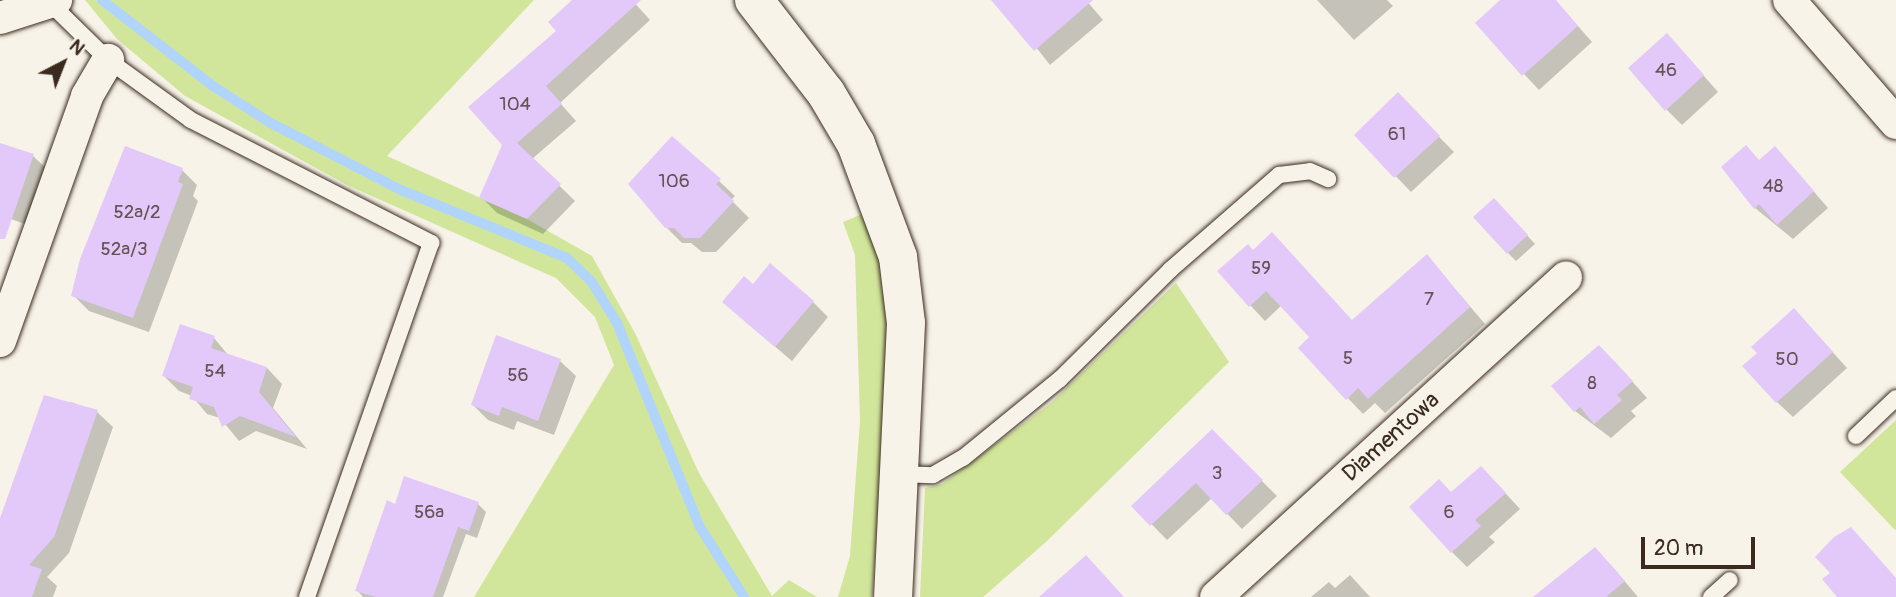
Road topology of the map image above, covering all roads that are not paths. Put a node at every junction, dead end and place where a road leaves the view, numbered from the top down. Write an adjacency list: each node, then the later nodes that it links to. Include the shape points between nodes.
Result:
1 (754, 0): 12 (street, via 826,93 856,144 898,257 906,323)
2 (1789, 0): 6 (street)
3 (53, 2): 4 (street); 5 (lane)
4 (0, 18)
5 (108, 60): 9 (street, via 88,96); 14 (lane, via 191,120 431,243)
6 (1896, 123)
7 (1328, 179): 12 (lane, via 1310,171 1279,175 1170,270 1060,379 963,458 933,475)
8 (1566, 277): 16 (street, Diamentowa)
9 (0, 341)
10 (1896, 398): 11 (lane)
11 (1856, 436)
12 (899, 474): 15 (street)
13 (1730, 580): 17 (lane)
14 (307, 597)
15 (893, 597)
16 (1216, 597)
17 (1711, 597)

